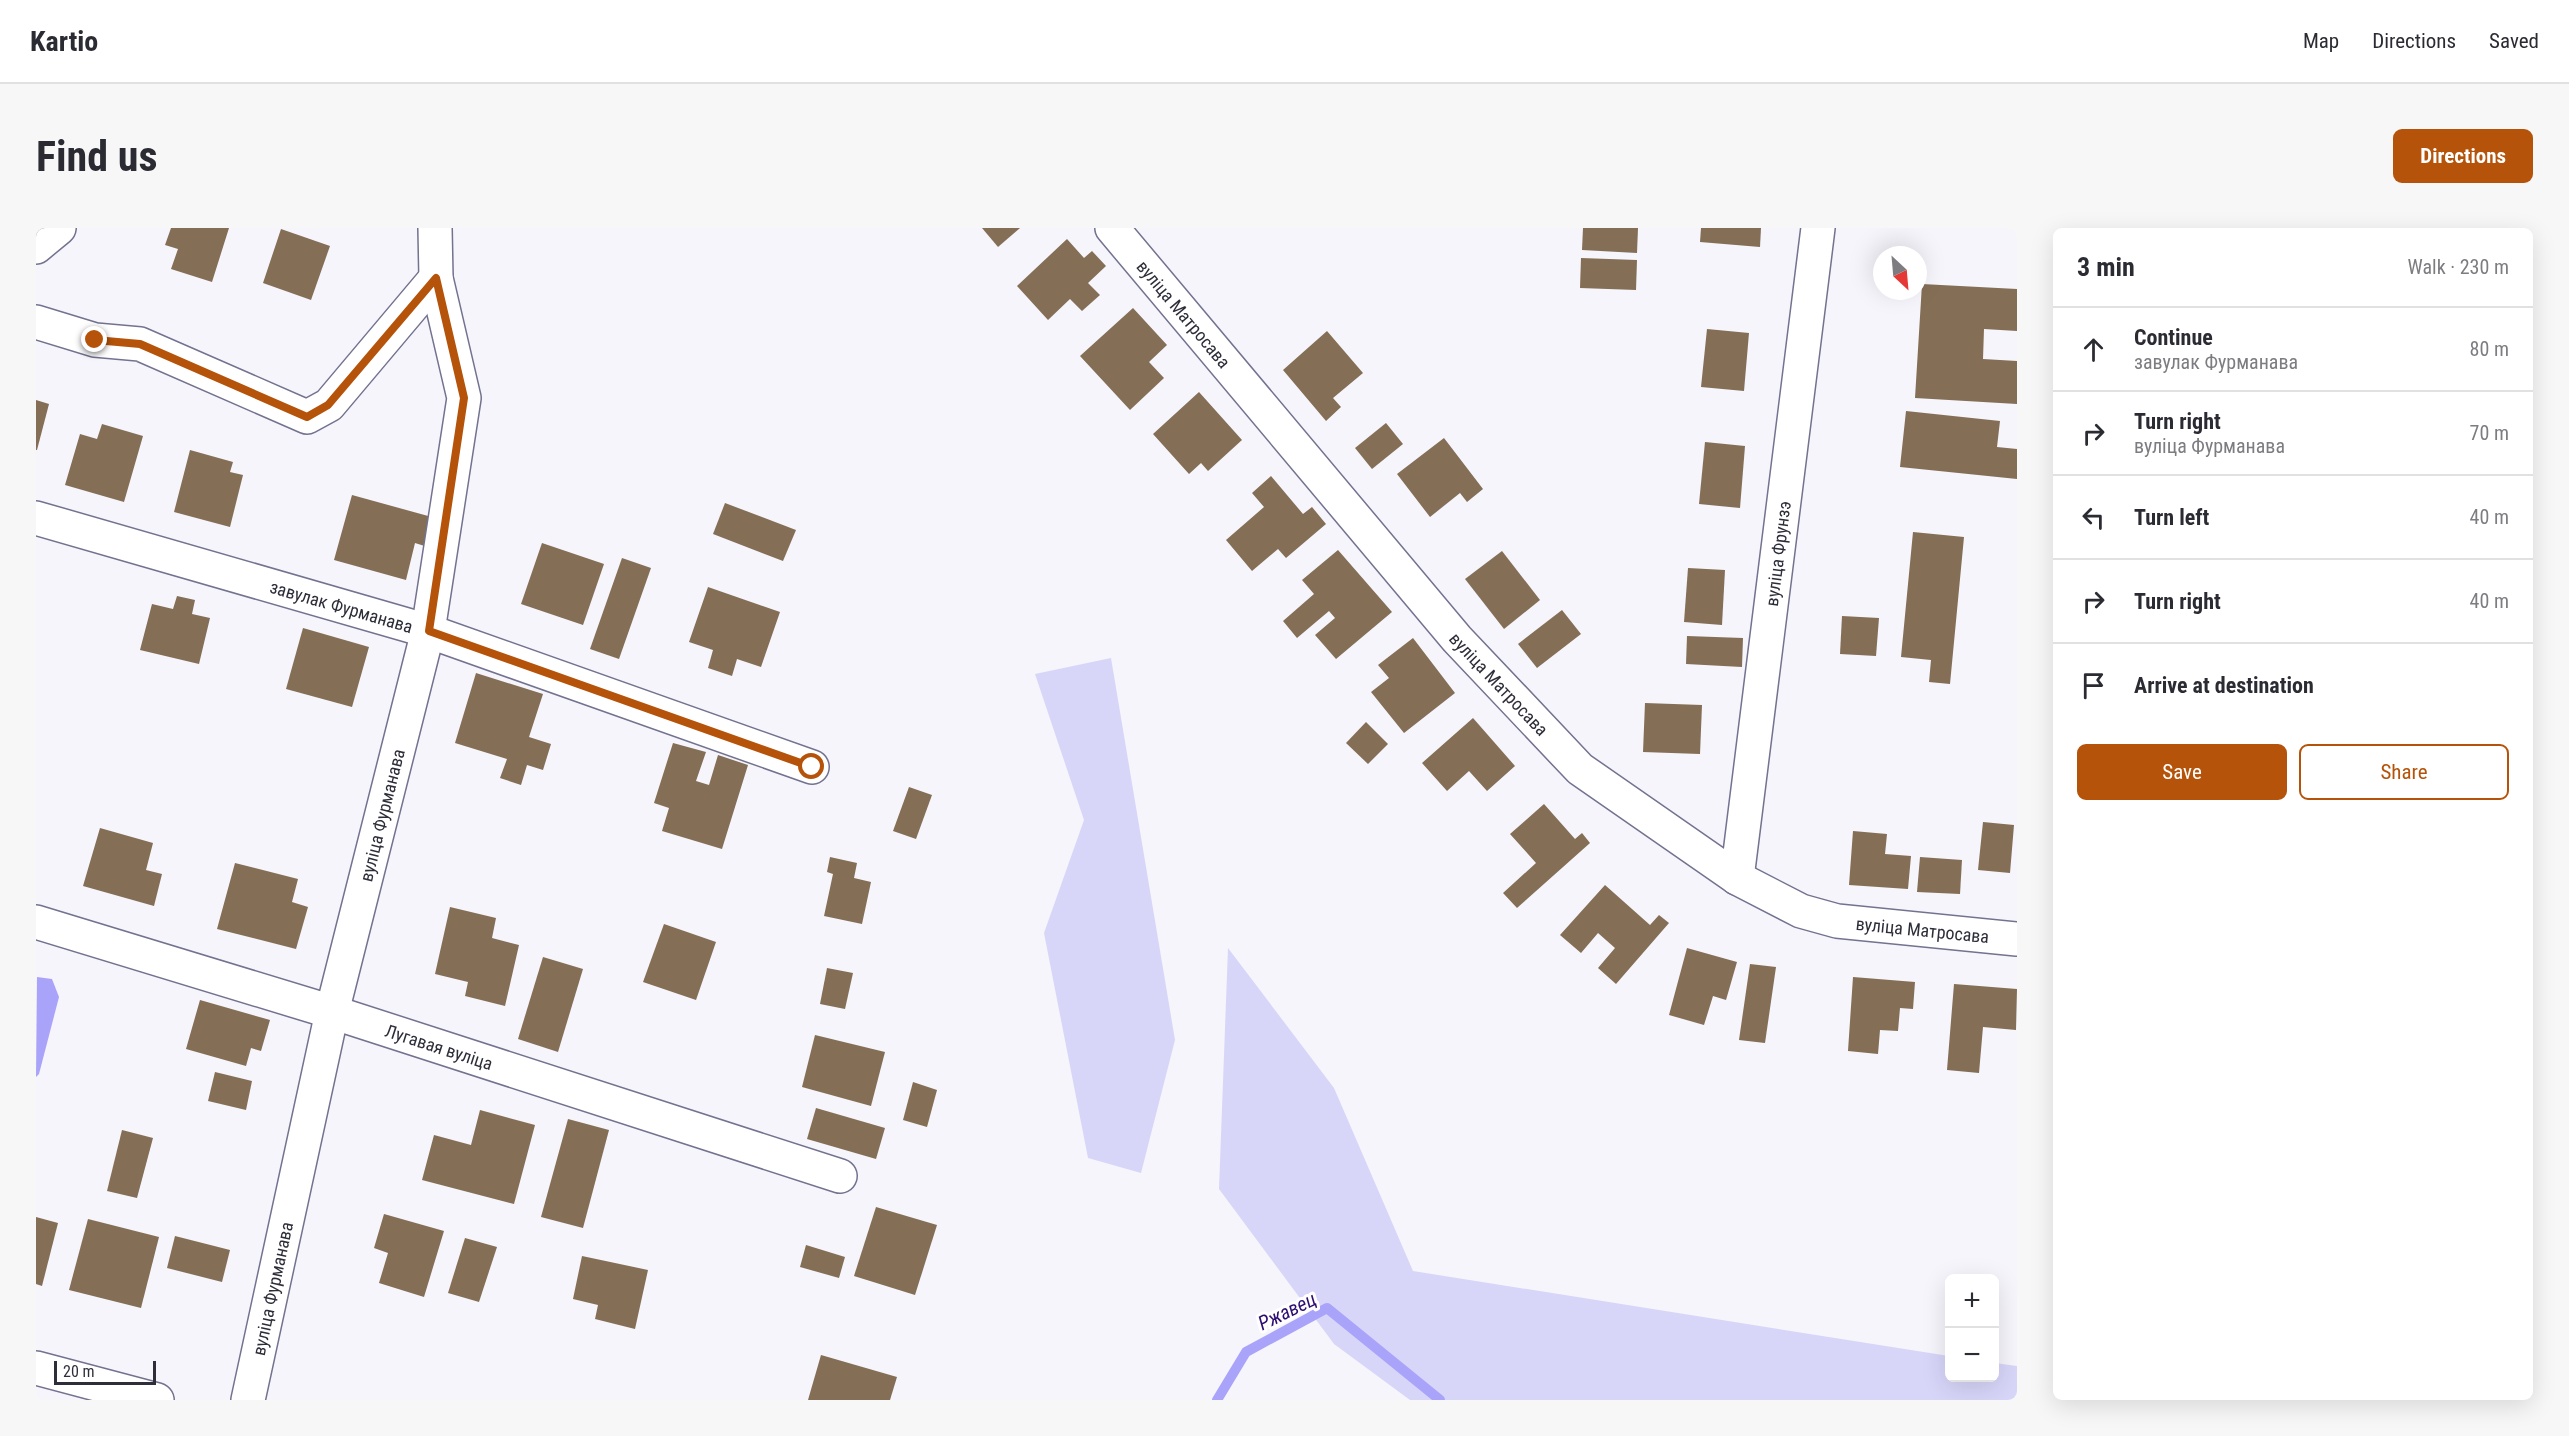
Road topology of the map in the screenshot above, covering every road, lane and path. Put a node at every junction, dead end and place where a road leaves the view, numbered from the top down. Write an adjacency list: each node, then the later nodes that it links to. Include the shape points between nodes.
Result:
1 (59, 228): 5 (street)
2 (435, 228): 6 (street, вуліца Фурманава)
3 (1112, 228): 11 (street, вуліца Матросава, via 1458,639 1572,761)
4 (1818, 228): 11 (street, вуліца Фрунзэ)
5 (36, 247)
6 (436, 278): 7 (street, via 328,405 307,417 140,344 95,340); 9 (street, вуліца Фурманава, via 464,398)
7 (36, 322)
8 (36, 518): 9 (street, завулак Фурманава)
9 (429, 631): 10 (street, завулак Фурманава); 14 (street, вуліца Фурманава)
10 (812, 767)
11 (1737, 878): 13 (street, вуліца Матросава, via 1800,911 1837,921)
12 (36, 922): 14 (street, Лугавая вуліца)
13 (2017, 939)
14 (332, 1012): 15 (street, Лугавая вуліца); 18 (street, вуліца Фурманава)
15 (840, 1176)
16 (36, 1368): 17 (street)
17 (157, 1400)
18 (248, 1400)

